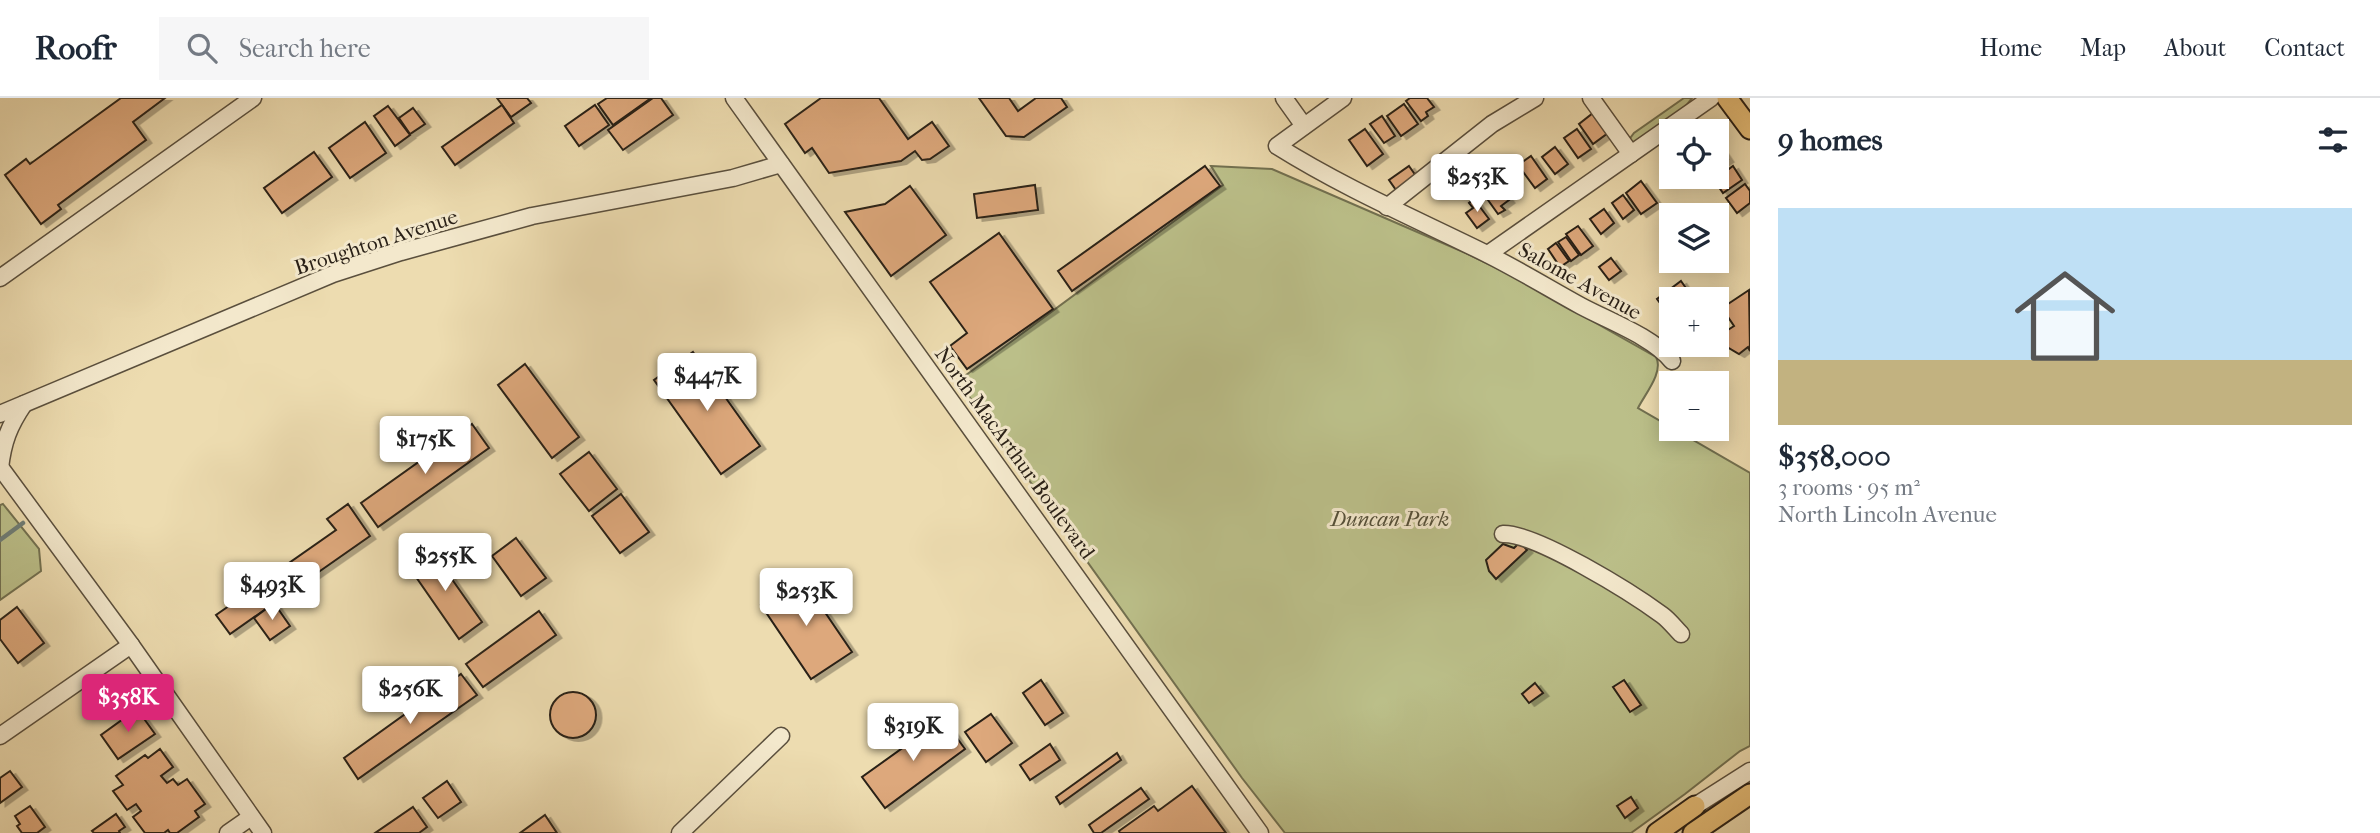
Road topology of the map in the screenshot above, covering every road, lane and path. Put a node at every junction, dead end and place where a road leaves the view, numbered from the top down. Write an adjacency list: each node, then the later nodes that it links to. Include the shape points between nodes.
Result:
1 (734, 98): 12 (street, North MacArthur Boulevard)
2 (1284, 98): 9 (street)
3 (1343, 98): 9 (street)
4 (1535, 98): 13 (street, via 1492,124)
5 (1591, 98): 11 (street)
6 (1711, 98): 11 (street)
7 (1727, 98): 10 (main road)
8 (244, 100): 15 (street)
9 (1304, 126): 13 (street, Salome Avenue, via 1277,146)
10 (1750, 129)
11 (1631, 154): 14 (street)
12 (781, 164): 17 (street, Broughton Avenue, via 733,178 532,216 333,274); 32 (street, North MacArthur Boulevard)
13 (1387, 207): 14 (street, Salome Avenue)
14 (1488, 254): 16 (street, Salome Avenue, via 1626,329 1666,353)
15 (0, 278)
16 (1672, 362)
17 (24, 404): 18 (street, Broughton Avenue); 19 (street, via 2,445)
18 (0, 414)
19 (0, 468): 22 (street)
20 (1503, 534): 21 (street, via 1521,536 1592,571 1665,617)
21 (1681, 634)
22 (131, 645): 23 (street); 28 (street)
23 (0, 736)
24 (781, 736): 31 (street)
25 (1750, 771): 27 (street)
26 (1750, 794): 34 (main road)
27 (1695, 806): 33 (main road)
28 (251, 817): 29 (street); 30 (street)
29 (229, 833)
30 (263, 833)
31 (680, 833)
32 (1260, 833)
33 (1657, 833)
34 (1693, 833)

